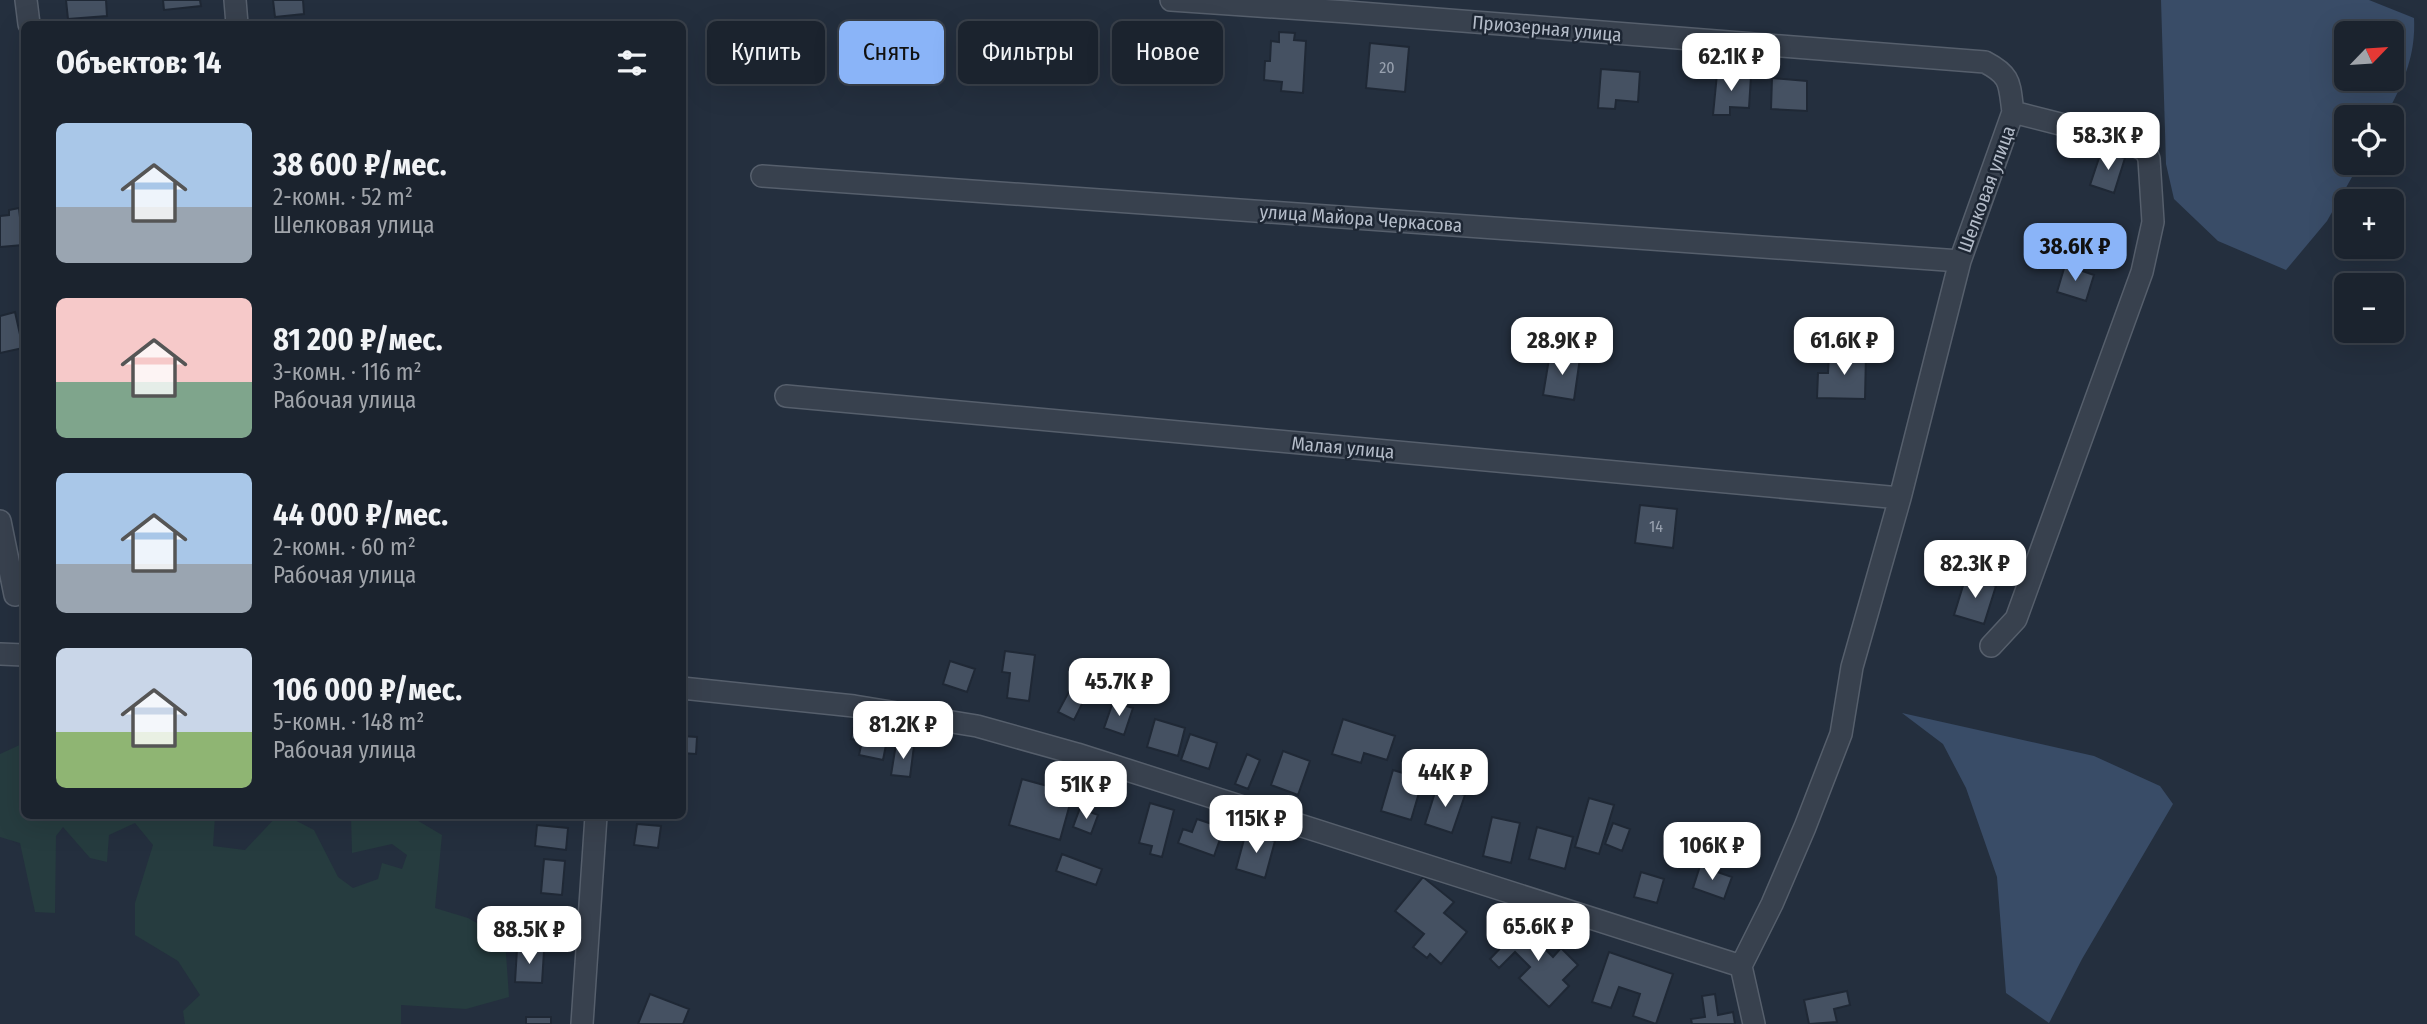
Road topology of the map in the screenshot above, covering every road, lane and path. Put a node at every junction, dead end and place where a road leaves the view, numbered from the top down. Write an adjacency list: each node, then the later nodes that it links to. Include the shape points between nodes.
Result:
1 (26, 0): 4 (street)
2 (235, 0): 5 (street)
3 (1171, 0): 6 (street, Приозерная улица, via 1985,62 2001,71 2009,83)
4 (29, 21)
5 (237, 21)
6 (2013, 113): 8 (street, Шелковая улица); 13 (street, Шелковая улица, via 2123,139 2146,150 2153,222 2142,272 2016,619)
7 (762, 176): 8 (street, улица Майора Черкасова)
8 (1960, 261): 10 (street, Шелковая улица)
9 (786, 396): 10 (street, Малая улица)
10 (1900, 498): 18 (street, Шелковая улица, via 1852,667 1841,734 1801,838)
11 (0, 521): 12 (street)
12 (13, 595)
13 (1991, 646)
14 (0, 654): 15 (street)
15 (21, 655)
16 (686, 688): 18 (street, via 854,706 977,726)
17 (596, 819): 19 (street)
18 (1741, 966): 20 (street)
19 (582, 1024)
20 (1754, 1024)

